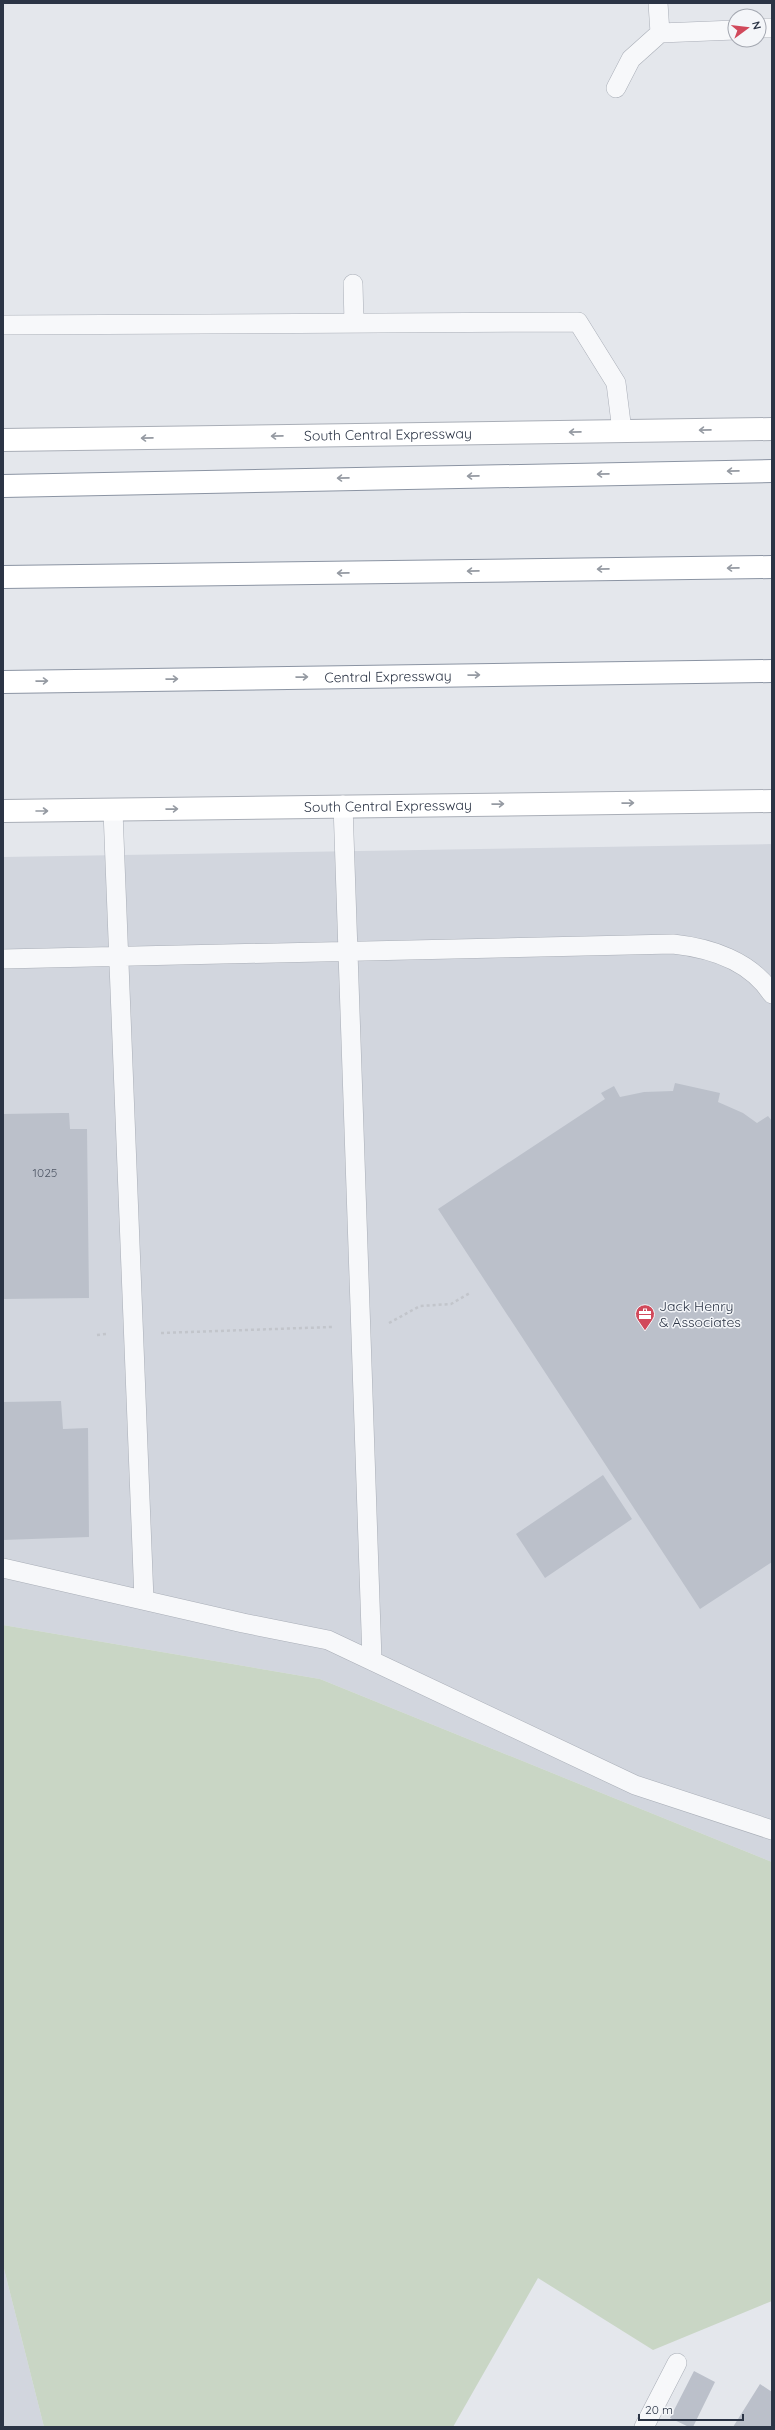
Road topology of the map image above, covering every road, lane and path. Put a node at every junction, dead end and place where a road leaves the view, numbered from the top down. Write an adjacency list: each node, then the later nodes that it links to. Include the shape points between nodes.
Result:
1 (658, 3): 3 (lane)
2 (727, 30): 3 (lane)
3 (660, 33): 4 (lane, via 631,59)
4 (616, 88)
5 (353, 284): 6 (lane)
6 (354, 323): 7 (lane); 9 (lane, via 578,322 616,383)
7 (3, 325)
8 (772, 429): 9 (main road, South Central Expressway, one-way to 9)
9 (622, 431): 10 (main road, South Central Expressway, one-way to 10)
10 (3, 440)
11 (772, 471): 12 (main road, one-way to 12)
12 (3, 486)
13 (772, 567): 14 (main road, one-way to 14)
14 (3, 577)
15 (772, 671): 16 (main road, Central Expressway, one-way to 15)
16 (3, 682)
17 (772, 801): 18 (main road, South Central Expressway, one-way to 17)
18 (343, 805): 20 (main road, South Central Expressway, one-way to 18); 21 (lane)
19 (3, 811): 20 (main road, South Central Expressway, one-way to 20)
20 (113, 811): 22 (lane)
21 (348, 952): 22 (lane); 24 (lane, via 672,944 690,946 739,963 762,979); 26 (lane)
22 (119, 957): 23 (lane); 27 (lane)
23 (3, 959)
24 (772, 994)
25 (470, 1293): 26 (path, via 451,1304 420,1306 390,1323)
26 (360, 1326): 27 (path); 31 (lane)
27 (134, 1334): 28 (path); 30 (lane)
28 (97, 1335)
29 (3, 1568): 30 (lane)
30 (144, 1600): 31 (lane, via 328,1640)
31 (372, 1660): 32 (lane, via 635,1785)
32 (772, 1830)
33 (677, 2363): 34 (lane)
34 (644, 2427)

